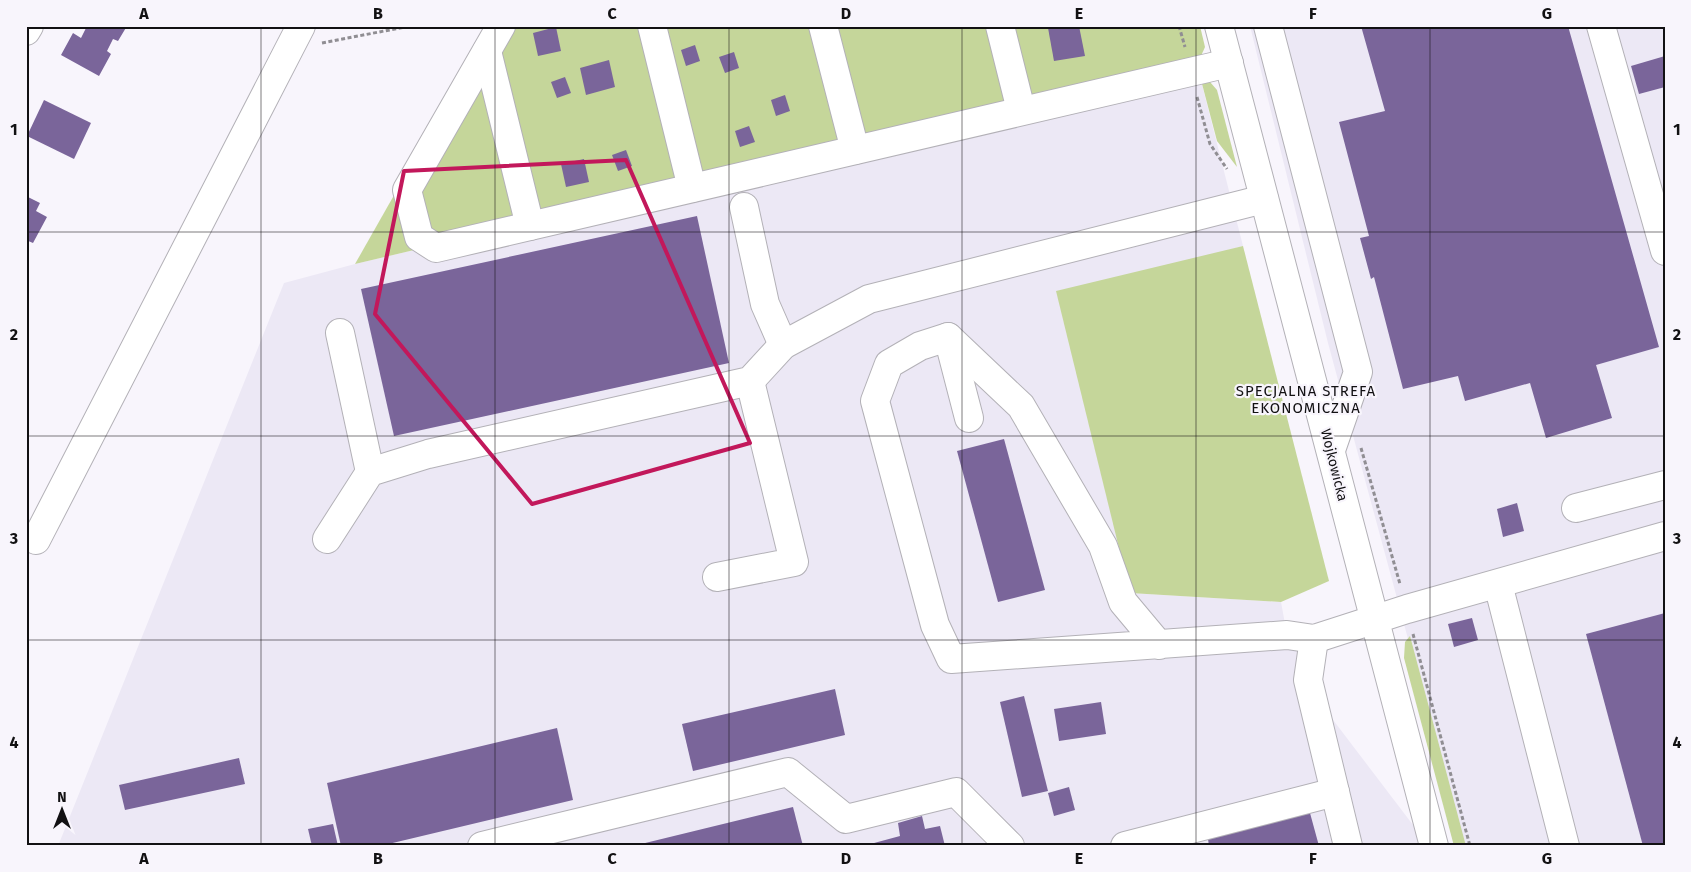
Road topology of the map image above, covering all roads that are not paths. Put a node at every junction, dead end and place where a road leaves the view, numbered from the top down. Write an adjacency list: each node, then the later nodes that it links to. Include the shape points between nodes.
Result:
1 (29, 26): 9 (street)
2 (501, 26): 11 (street)
3 (652, 26): 15 (street)
4 (823, 26): 14 (street)
5 (1000, 26): 13 (street)
6 (1219, 26): 12 (street, Wojkowicka)
7 (1268, 26): 25 (street, via 1358,372)
8 (1601, 26): 19 (street)
9 (26, 31)
10 (294, 37): 31 (street)
11 (487, 51): 18 (street); 18 (street, via 406,190 420,237 436,248)
12 (1229, 63): 13 (street); 16 (street, Wojkowicka)
13 (1021, 110): 14 (street)
14 (855, 150): 15 (street)
15 (692, 188): 18 (street)
16 (1264, 199): 22 (street, via 869,299); 25 (street, Wojkowicka)
17 (744, 208): 22 (street, via 765,304)
18 (530, 226)
19 (1665, 251)
20 (340, 333): 26 (street)
21 (948, 338): 24 (street); 36 (street, via 1021,406 1103,546 1123,602); 36 (street, via 920,346 889,364 875,401 934,625 951,659)
22 (783, 345): 23 (street)
23 (750, 381): 26 (street, via 428,454); 32 (street, via 794,562)
24 (969, 418)
25 (1331, 450): 34 (street, Wojkowicka)
26 (370, 472): 30 (street)
27 (1665, 485): 28 (street)
28 (1576, 508)
29 (1665, 536): 33 (street)
30 (328, 539)
31 (36, 540)
32 (717, 577)
33 (1498, 584): 34 (street); 43 (street)
34 (1374, 621): 35 (street); 42 (street, Wojkowicka)
35 (1314, 639): 36 (street, via 1287,635); 37 (street, via 1308,680)
36 (1159, 646)
37 (1335, 792): 40 (street); 41 (street)
38 (482, 846): 39 (street, via 788,772 846,819 956,792)
39 (1010, 846)
40 (1125, 846)
41 (1348, 846)
42 (1434, 846)
43 (1565, 846)

